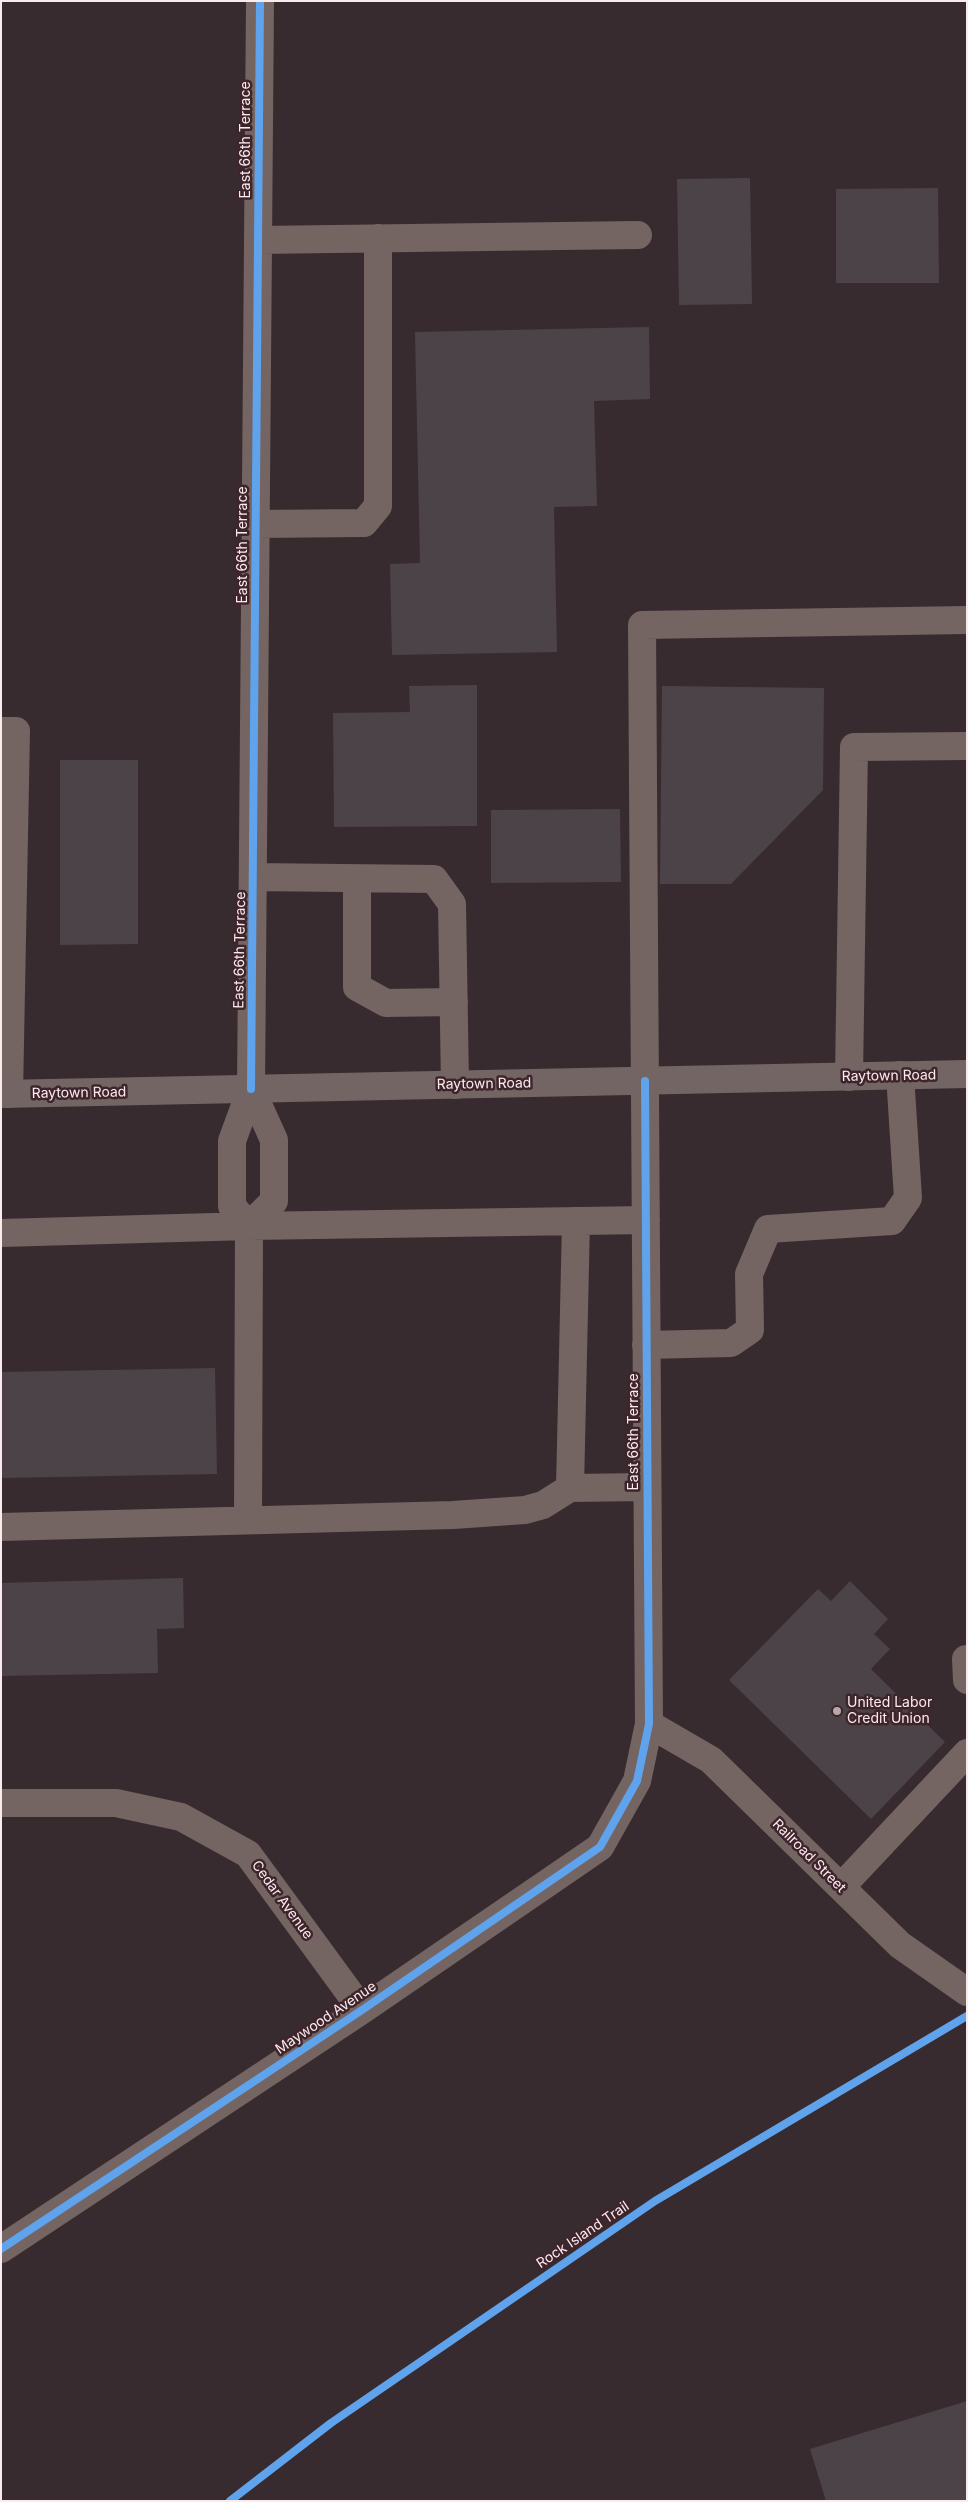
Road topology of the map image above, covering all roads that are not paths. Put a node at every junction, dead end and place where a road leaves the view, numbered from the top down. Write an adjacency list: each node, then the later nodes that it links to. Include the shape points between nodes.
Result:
1 (260, 1): 4 (street, East 66th Terrace)
2 (638, 235): 3 (street)
3 (378, 238): 4 (street); 5 (street, via 378,506 364,523)
4 (258, 240): 5 (street, East 66th Terrace)
5 (256, 524): 9 (street, East 66th Terrace)
6 (967, 620): 15 (street, East 66th Terrace, via 642,625)
7 (1, 731): 18 (street, via 16,730)
8 (967, 746): 14 (street, via 854,747)
9 (253, 878): 10 (street); 17 (street, East 66th Terrace)
10 (357, 878): 11 (street, via 434,880 452,904); 11 (street, via 357,987 386,1003)
11 (454, 1002): 16 (street)
12 (967, 1074): 13 (main road, Raytown Road)
13 (900, 1075): 14 (main road, Raytown Road); 23 (street, via 908,1198 892,1221 768,1229 749,1274 750,1330 731,1343)
14 (849, 1076): 15 (main road, Raytown Road)
15 (645, 1081): 16 (main road, Raytown Road); 19 (street, East 66th Terrace)
16 (455, 1085): 17 (main road, Raytown Road)
17 (251, 1089): 18 (main road, Raytown Road); 21 (street, via 232,1141 232,1206); 21 (street, via 274,1140 274,1201)
18 (5, 1094)
19 (646, 1220): 20 (street); 23 (street, East 66th Terrace)
20 (576, 1221): 21 (street); 25 (street)
21 (250, 1226): 22 (street); 26 (street)
22 (1, 1233)
23 (646, 1345): 24 (street, East 66th Terrace)
24 (647, 1487): 25 (street); 30 (street, East 66th Terrace)
25 (570, 1488): 26 (street, via 542,1505 525,1510)
26 (248, 1520): 27 (street)
27 (1, 1527)
28 (966, 1659): 29 (street)
29 (967, 1680)
30 (649, 1724): 32 (street, East 66th Terrace); 34 (street, Railroad Street, via 712,1760)
31 (967, 1753): 34 (street)
32 (637, 1781): 36 (street, Maywood Avenue, via 600,1847)
33 (1, 1804): 36 (street, Cedar Avenue, via 116,1803 181,1817 248,1854)
34 (841, 1887): 35 (street, Railroad Street, via 900,1944)
35 (967, 1992)
36 (362, 2010): 37 (street, Maywood Avenue)
37 (1, 2249)

